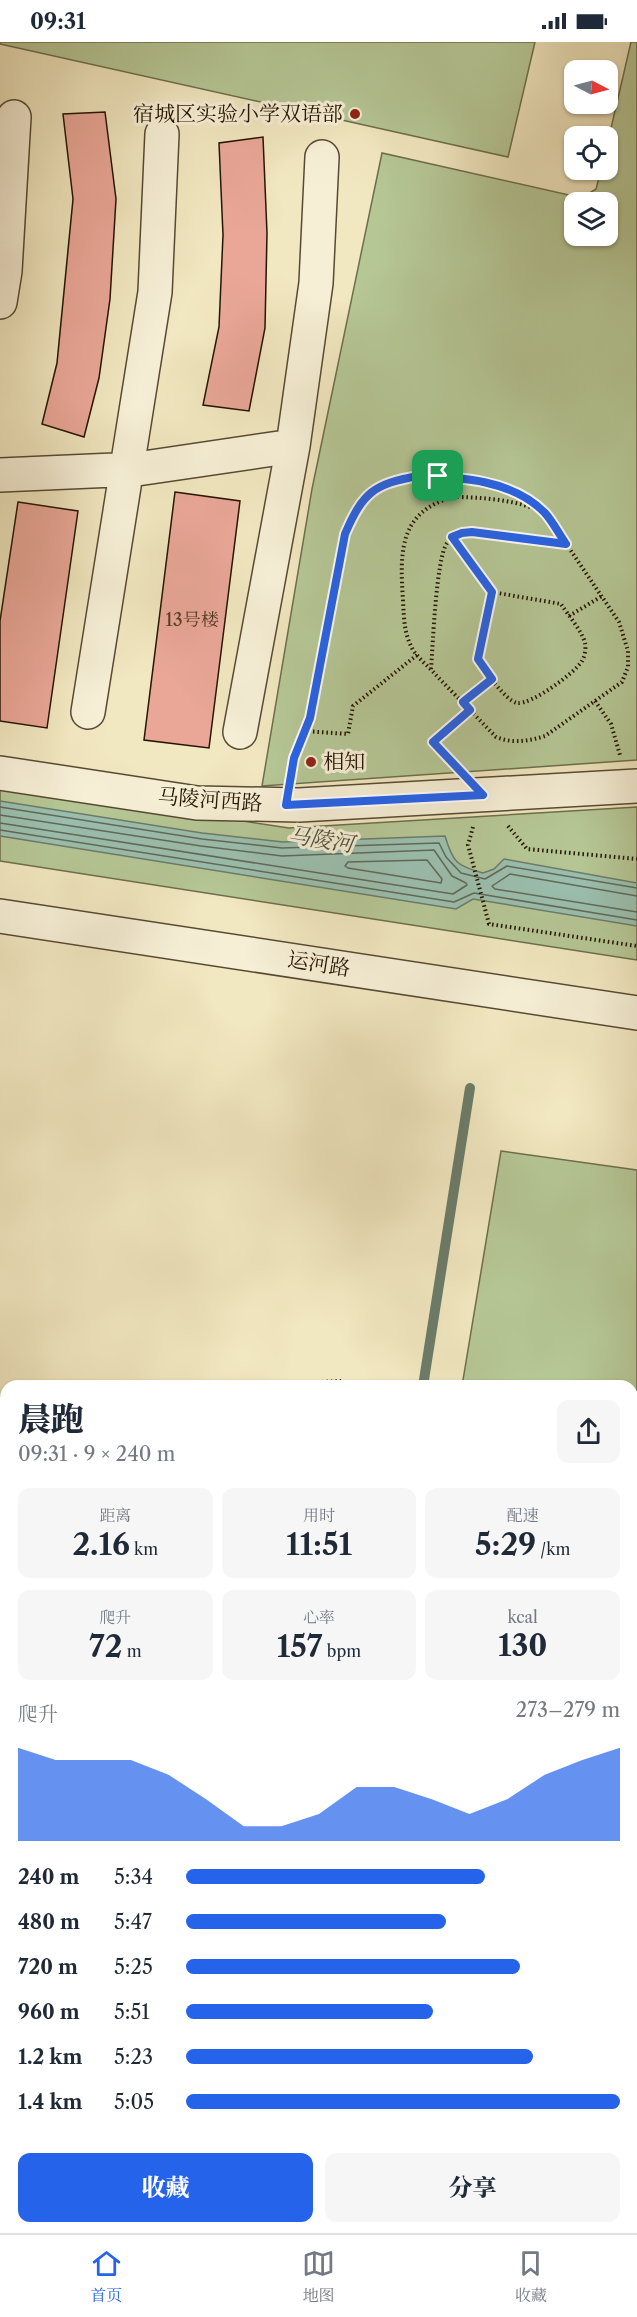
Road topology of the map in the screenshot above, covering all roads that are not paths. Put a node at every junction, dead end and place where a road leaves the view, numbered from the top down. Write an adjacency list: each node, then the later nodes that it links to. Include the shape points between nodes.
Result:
1 (14, 117): 4 (street)
2 (162, 134): 6 (street, via 155,291)
3 (322, 157): 5 (street, via 316,283)
4 (0, 302)
5 (293, 446): 6 (street); 9 (street)
6 (127, 470): 7 (street); 8 (street)
7 (0, 475)
8 (88, 712)
9 (240, 732)
10 (0, 773): 11 (street, 马陵河西路, via 197,804 286,805)
11 (632, 786)
12 (0, 916): 13 (street, 运河路)
13 (637, 1012)

